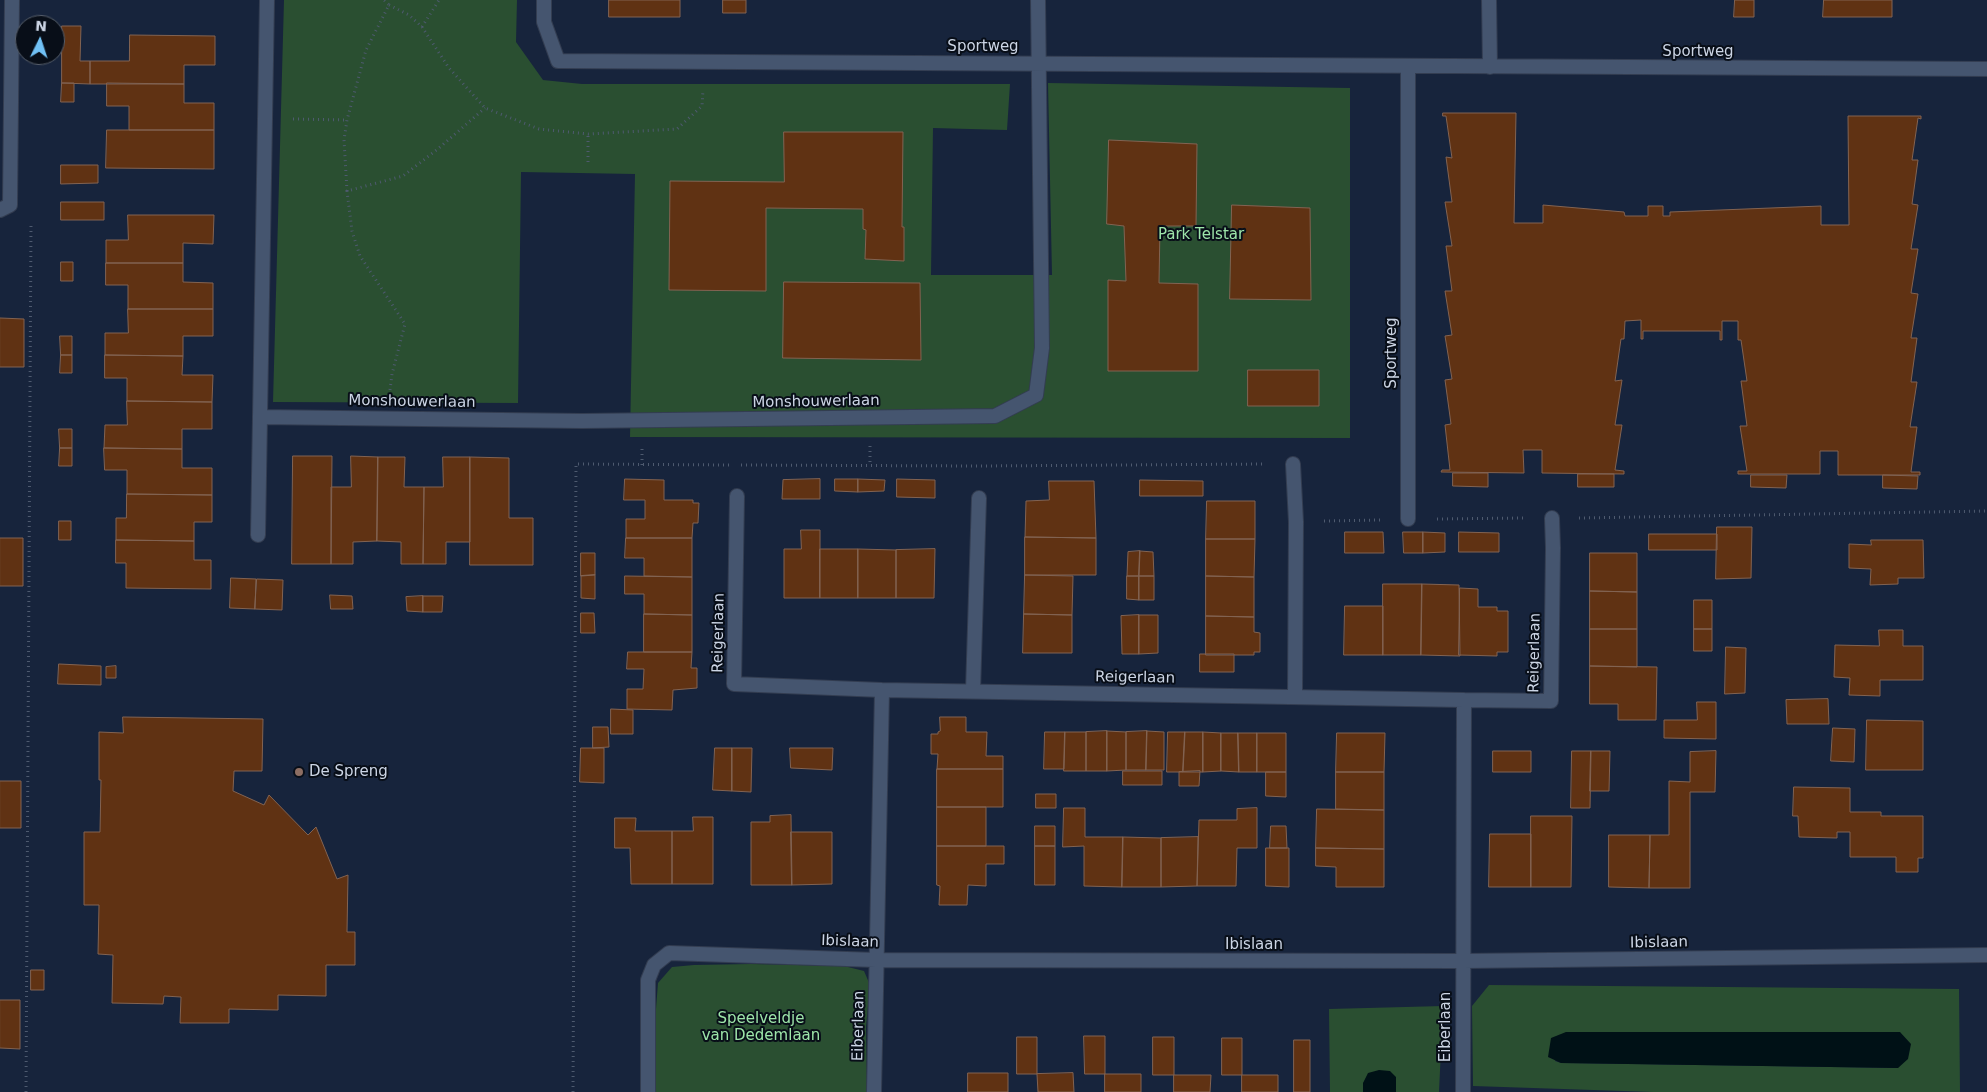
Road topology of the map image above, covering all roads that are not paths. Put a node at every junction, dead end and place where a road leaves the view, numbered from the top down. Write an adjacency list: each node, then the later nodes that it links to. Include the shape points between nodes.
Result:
1 (12, 0): 10 (street)
2 (267, 0): 11 (street)
3 (544, 0): 6 (street, Sportweg, via 544,22 558,61)
4 (1038, 0): 6 (street)
5 (1489, 0): 8 (street)
6 (1038, 64): 7 (street, Sportweg); 11 (street, Monshouwerlaan, via 1042,348 1036,394 995,416 582,421)
7 (1408, 66): 8 (street, Sportweg); 16 (street, Sportweg)
8 (1490, 67): 9 (street, Sportweg)
9 (1987, 69)
10 (5, 208)
11 (260, 417): 17 (street)
12 (1293, 464): 20 (street)
13 (737, 496): 18 (street, Reigerlaan, via 734,684)
14 (979, 498): 19 (street)
15 (1552, 518): 21 (street, Reigerlaan, via 1551,701)
16 (1408, 519)
17 (258, 535)
18 (882, 690): 19 (street, Reigerlaan); 23 (street)
19 (973, 691): 20 (street, Reigerlaan)
20 (1296, 697): 21 (street, Reigerlaan)
21 (1464, 700): 24 (street)
22 (1987, 955): 24 (street, Ibislaan)
23 (876, 960): 24 (street, Ibislaan); 25 (street, Ibislaan, via 669,953 654,966 648,980); 26 (street, Eiberlaan)
24 (1463, 961): 27 (street, Eiberlaan)
25 (648, 1092)
26 (874, 1092)
27 (1462, 1092)

